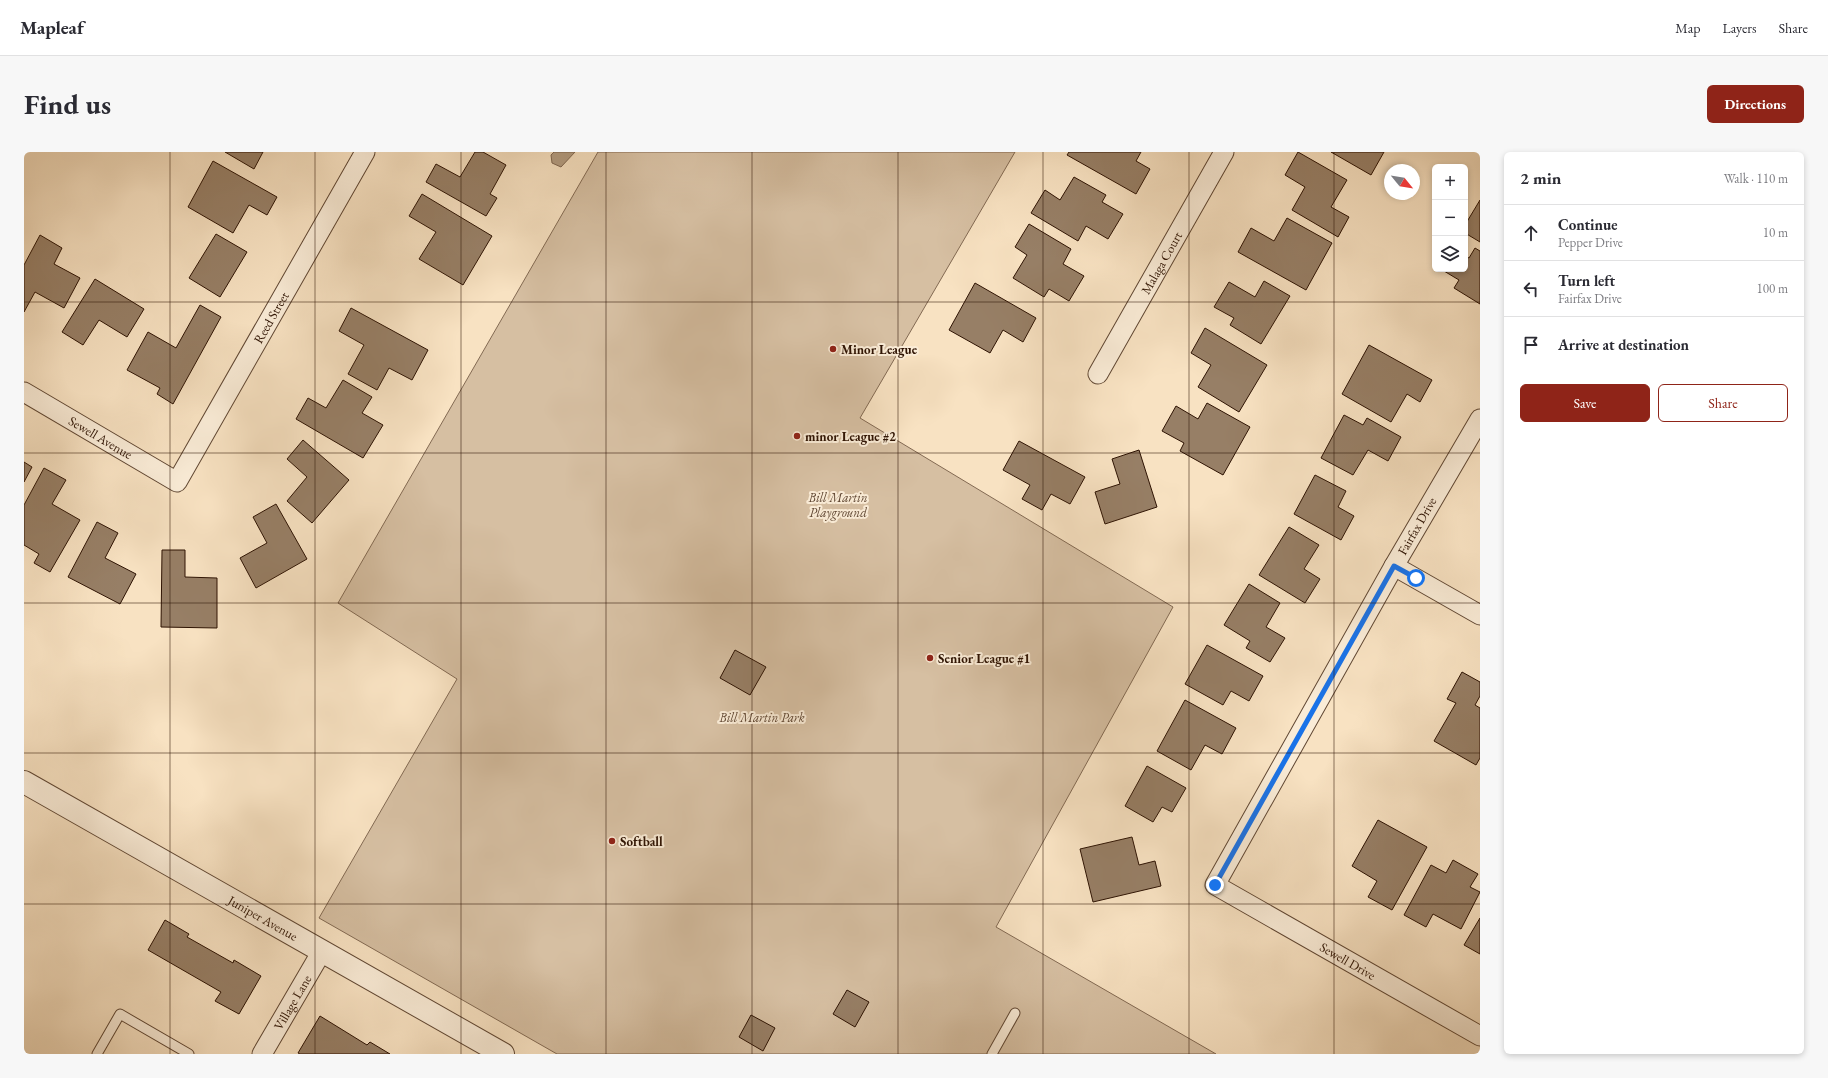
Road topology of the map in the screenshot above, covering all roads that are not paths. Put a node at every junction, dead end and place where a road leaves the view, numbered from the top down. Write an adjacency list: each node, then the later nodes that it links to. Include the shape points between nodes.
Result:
1 (365, 152): 6 (street, Reed Street)
2 (1224, 152): 3 (street, Malaga Court)
3 (1098, 374)
4 (24, 392): 6 (street, Sewell Avenue)
5 (1480, 419): 7 (street, Fairfax Drive)
6 (177, 482)
7 (1394, 566): 8 (street); 10 (street, Fairfax Drive)
8 (1480, 615)
9 (24, 782): 11 (street, Juniper Avenue)
10 (1215, 885): 13 (street, Sewell Drive)
11 (322, 951): 16 (street, Village Lane); 17 (street, Juniper Avenue)
12 (1015, 1013): 18 (lane)
13 (1480, 1036)
14 (97, 1054): 15 (lane, via 120,1014)
15 (189, 1054)
16 (262, 1054)
17 (503, 1054)
18 (992, 1054)

